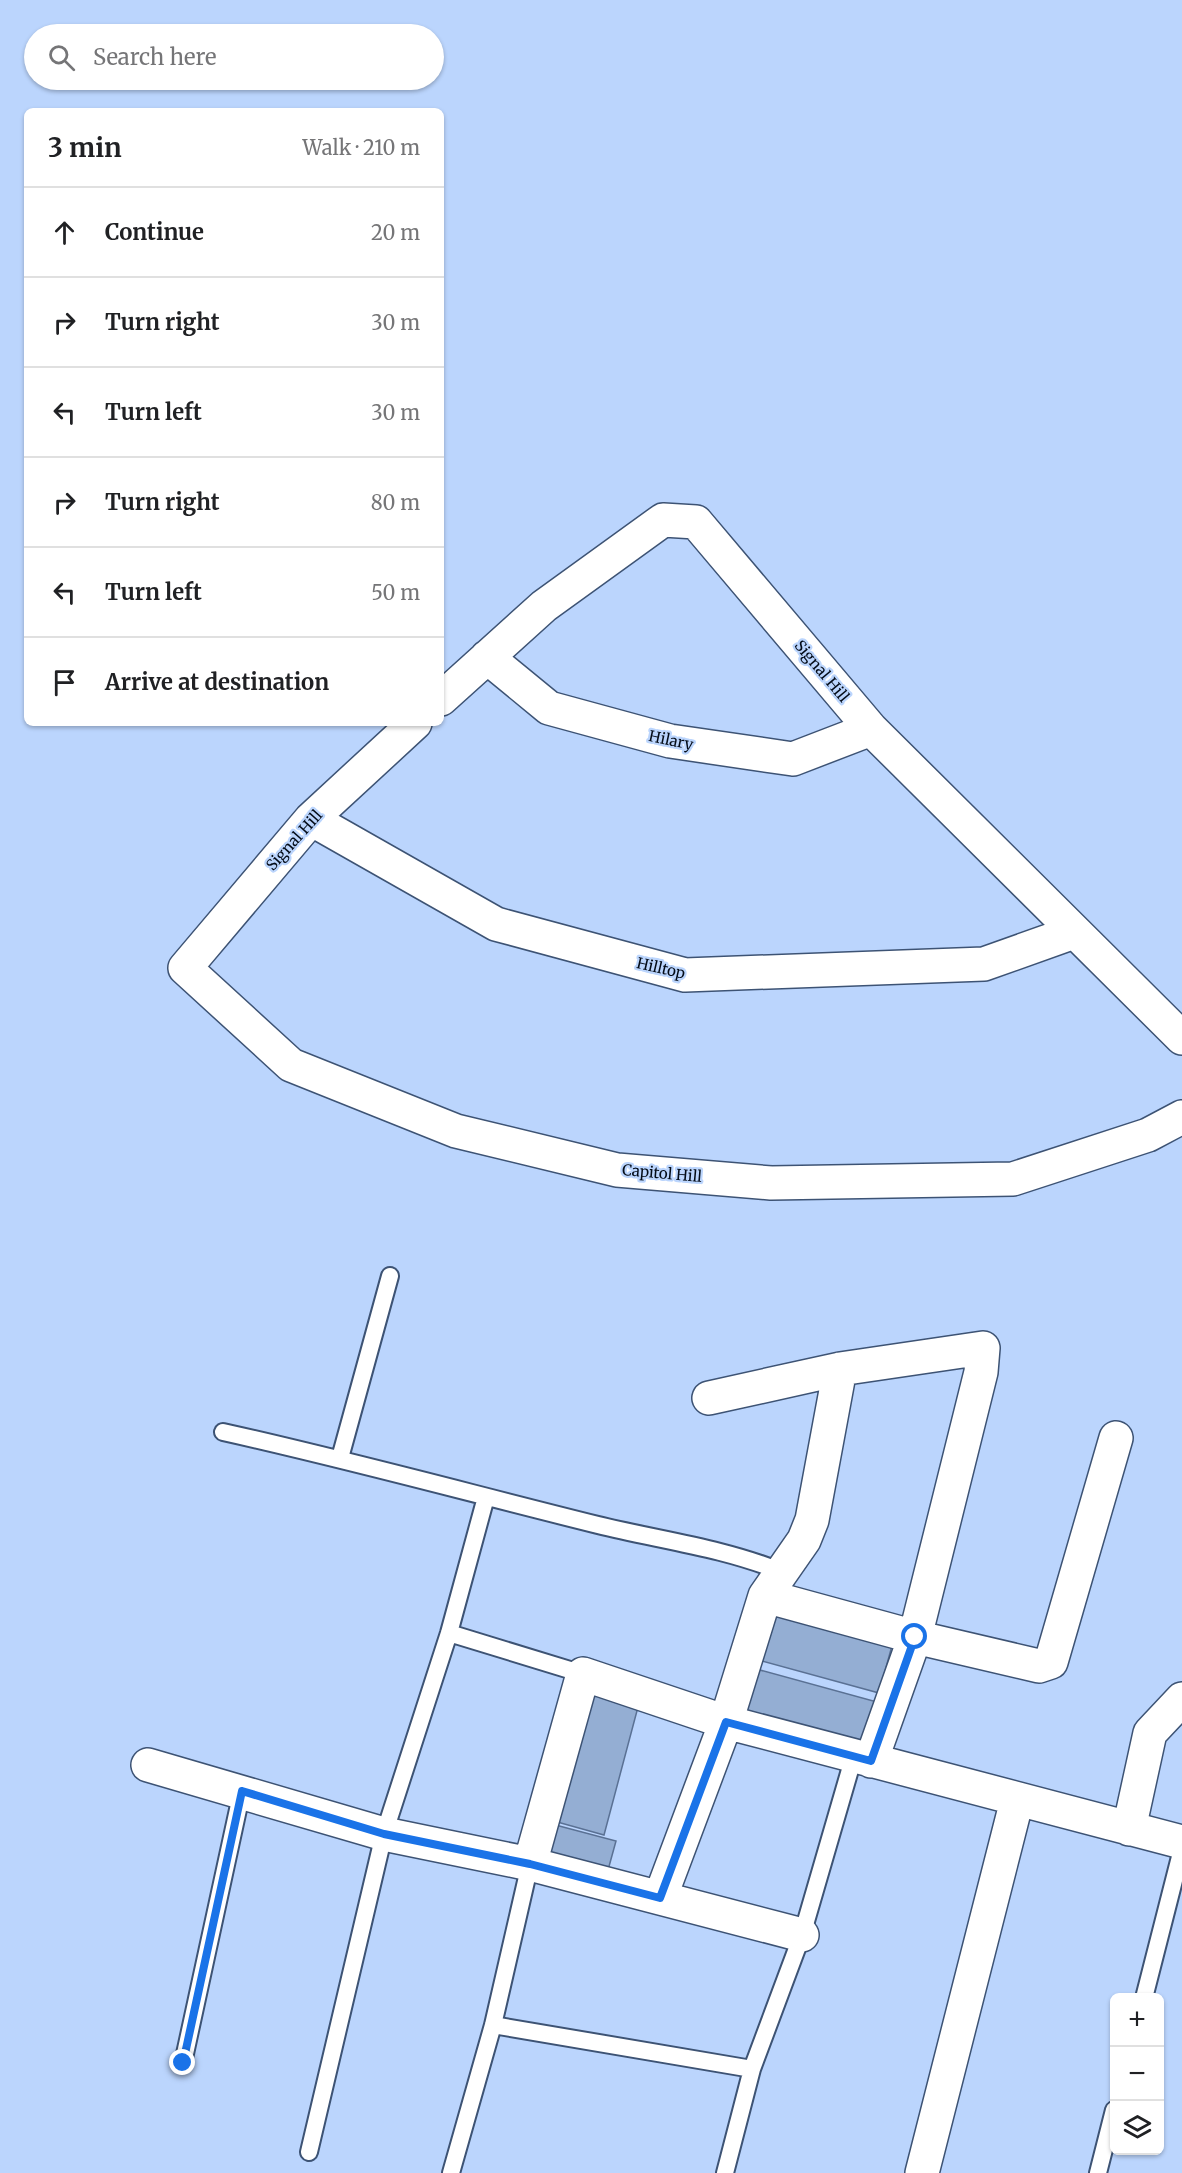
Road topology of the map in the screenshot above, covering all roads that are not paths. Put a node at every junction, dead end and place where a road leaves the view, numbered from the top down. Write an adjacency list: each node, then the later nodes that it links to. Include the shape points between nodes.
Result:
1 (487, 657): 2 (street, Signal Hill); 4 (street, Hilary, via 549,708 670,741 793,759); 4 (street, Signal Hill, via 544,606 663,520 696,522)
2 (444, 696)
3 (412, 726): 5 (street, Signal Hill)
4 (871, 729): 6 (street, Signal Hill)
5 (311, 819): 6 (street, Hilltop, via 496,924 686,975 984,964); 7 (street, Signal Hill)
6 (1074, 932): 8 (street, Signal Hill)
7 (185, 968): 9 (street, Capitol Hill, via 291,1065 456,1131 617,1170 771,1183 1013,1179 1148,1134)
8 (1182, 1038)
9 (1182, 1117)
10 (390, 1276): 15 (lane)
11 (840, 1369): 12 (street); 17 (street, via 812,1520 804,1540); 19 (street, via 983,1348 981,1372)
12 (709, 1398)
13 (223, 1432): 15 (lane)
14 (1116, 1438): 19 (street, via 1051,1662 1039,1666)
15 (340, 1458): 16 (lane)
16 (486, 1497): 17 (lane, via 755,1560); 18 (lane)
17 (774, 1584): 19 (street); 22 (street)
18 (449, 1633): 20 (lane); 28 (lane)
19 (915, 1637): 23 (street)
20 (583, 1674): 22 (street); 31 (street)
21 (1182, 1699): 27 (street, via 1150,1733)
22 (726, 1722): 23 (street); 32 (street)
23 (862, 1758): 26 (street); 33 (lane)
24 (148, 1765): 25 (street)
25 (242, 1791): 28 (street); 36 (lane)
26 (1017, 1800): 27 (street); 42 (street)
27 (1128, 1829): 29 (street)
28 (384, 1834): 31 (street); 39 (lane)
29 (1182, 1842)
30 (1182, 1849): 34 (lane)
31 (530, 1864): 32 (street); 35 (lane)
32 (660, 1898): 33 (street)
33 (802, 1935): 37 (lane)
34 (1145, 1993)
35 (494, 2025): 37 (lane); 40 (lane)
36 (183, 2063)
37 (752, 2069): 41 (lane)
38 (1110, 2126): 43 (lane)
39 (309, 2152)
40 (451, 2173)
41 (724, 2173)
42 (922, 2173)
43 (1098, 2173)

